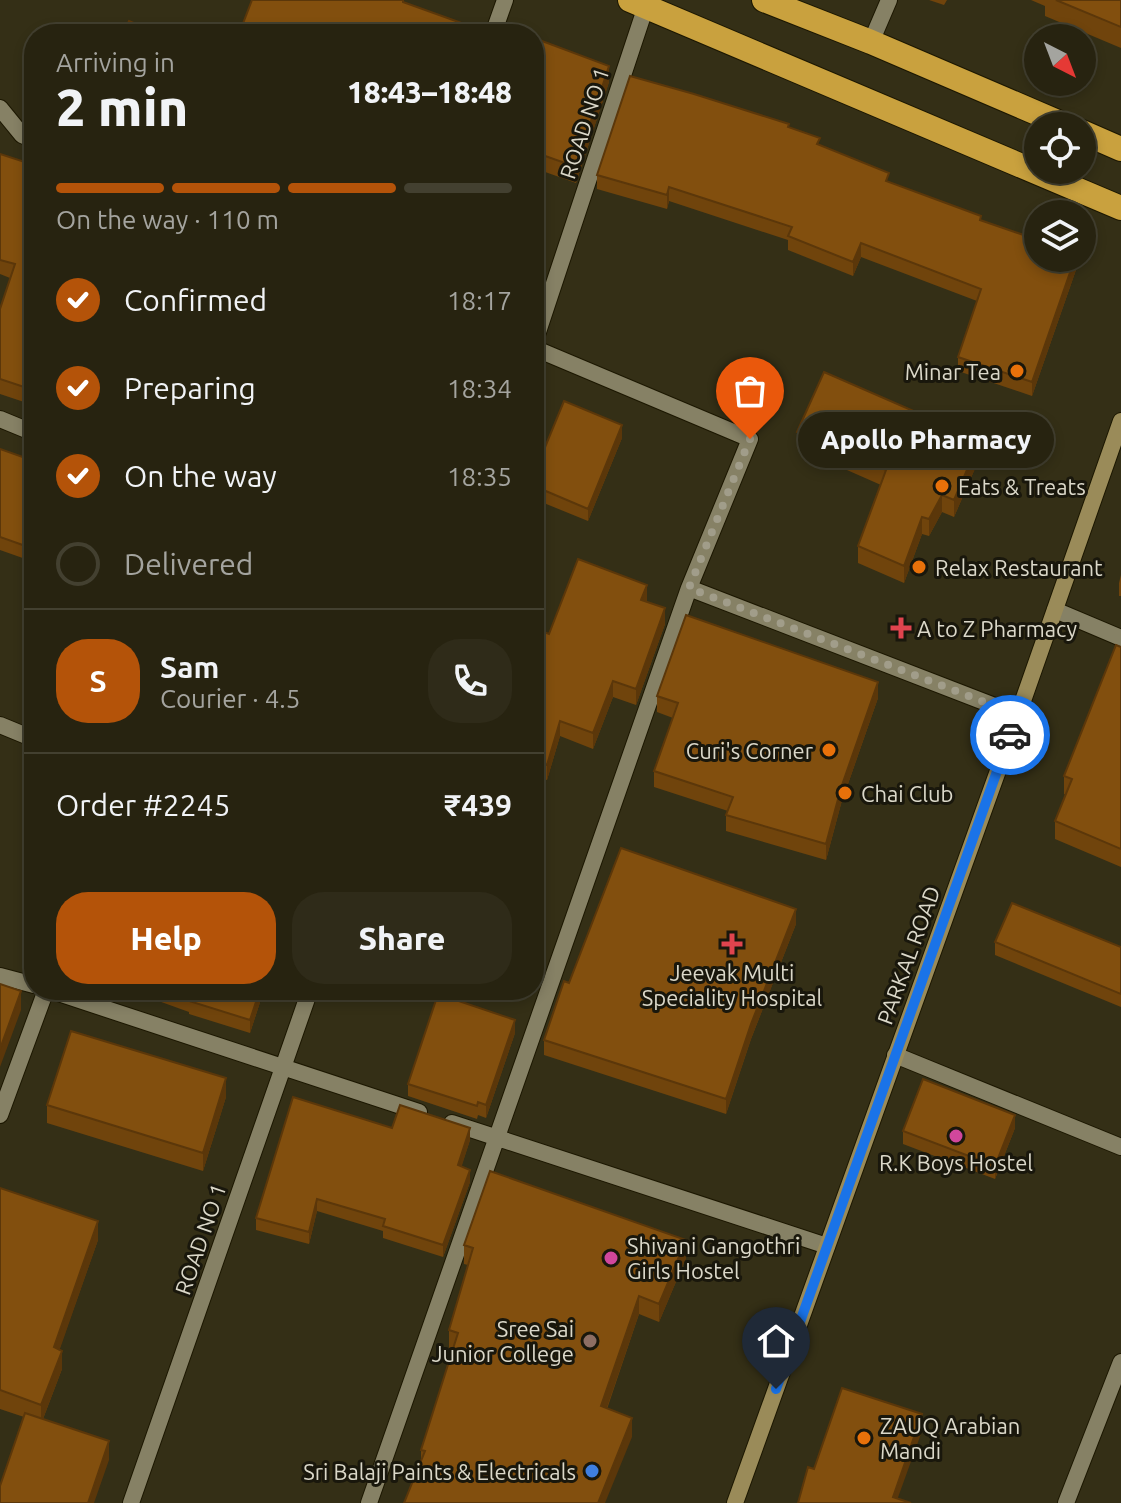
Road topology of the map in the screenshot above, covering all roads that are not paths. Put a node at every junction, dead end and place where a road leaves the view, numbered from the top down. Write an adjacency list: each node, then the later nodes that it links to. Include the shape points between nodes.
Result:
1 (505, 0): 5 (street)
2 (764, 0): 6 (highway)
3 (889, 0): 6 (street)
4 (638, 3): 12 (highway); 13 (street, ROAD NO 1)
5 (497, 24)
6 (871, 42): 8 (highway)
7 (0, 108): 9 (street)
8 (1034, 112)
9 (24, 136)
10 (1096, 138): 11 (highway)
11 (1121, 149)
12 (1121, 208)
13 (544, 313)
14 (544, 350): 18 (street, via 750,439)
15 (0, 419): 17 (street)
16 (1121, 421): 19 (street, PARKAL ROAD)
17 (24, 429)
18 (689, 588): 21 (street); 32 (street)
19 (1055, 610): 20 (street); 21 (street, PARKAL ROAD)
20 (1121, 638)
21 (1018, 715): 29 (street, PARKAL ROAD)
22 (0, 725): 23 (street)
23 (24, 735)
24 (0, 976): 25 (street)
25 (24, 982)
26 (44, 1000): 31 (street)
27 (79, 1000): 30 (street)
28 (306, 1000): 30 (street, ROAD NO 1)
29 (895, 1055): 33 (street); 34 (street, PARKAL ROAD)
30 (283, 1067): 32 (street); 36 (street, ROAD NO 1)
31 (0, 1115)
32 (496, 1137): 34 (street); 37 (street)
33 (1121, 1147)
34 (827, 1246): 38 (street, PARKAL ROAD)
35 (1121, 1362): 39 (street)
36 (131, 1503)
37 (369, 1503)
38 (735, 1503)
39 (1066, 1503)

